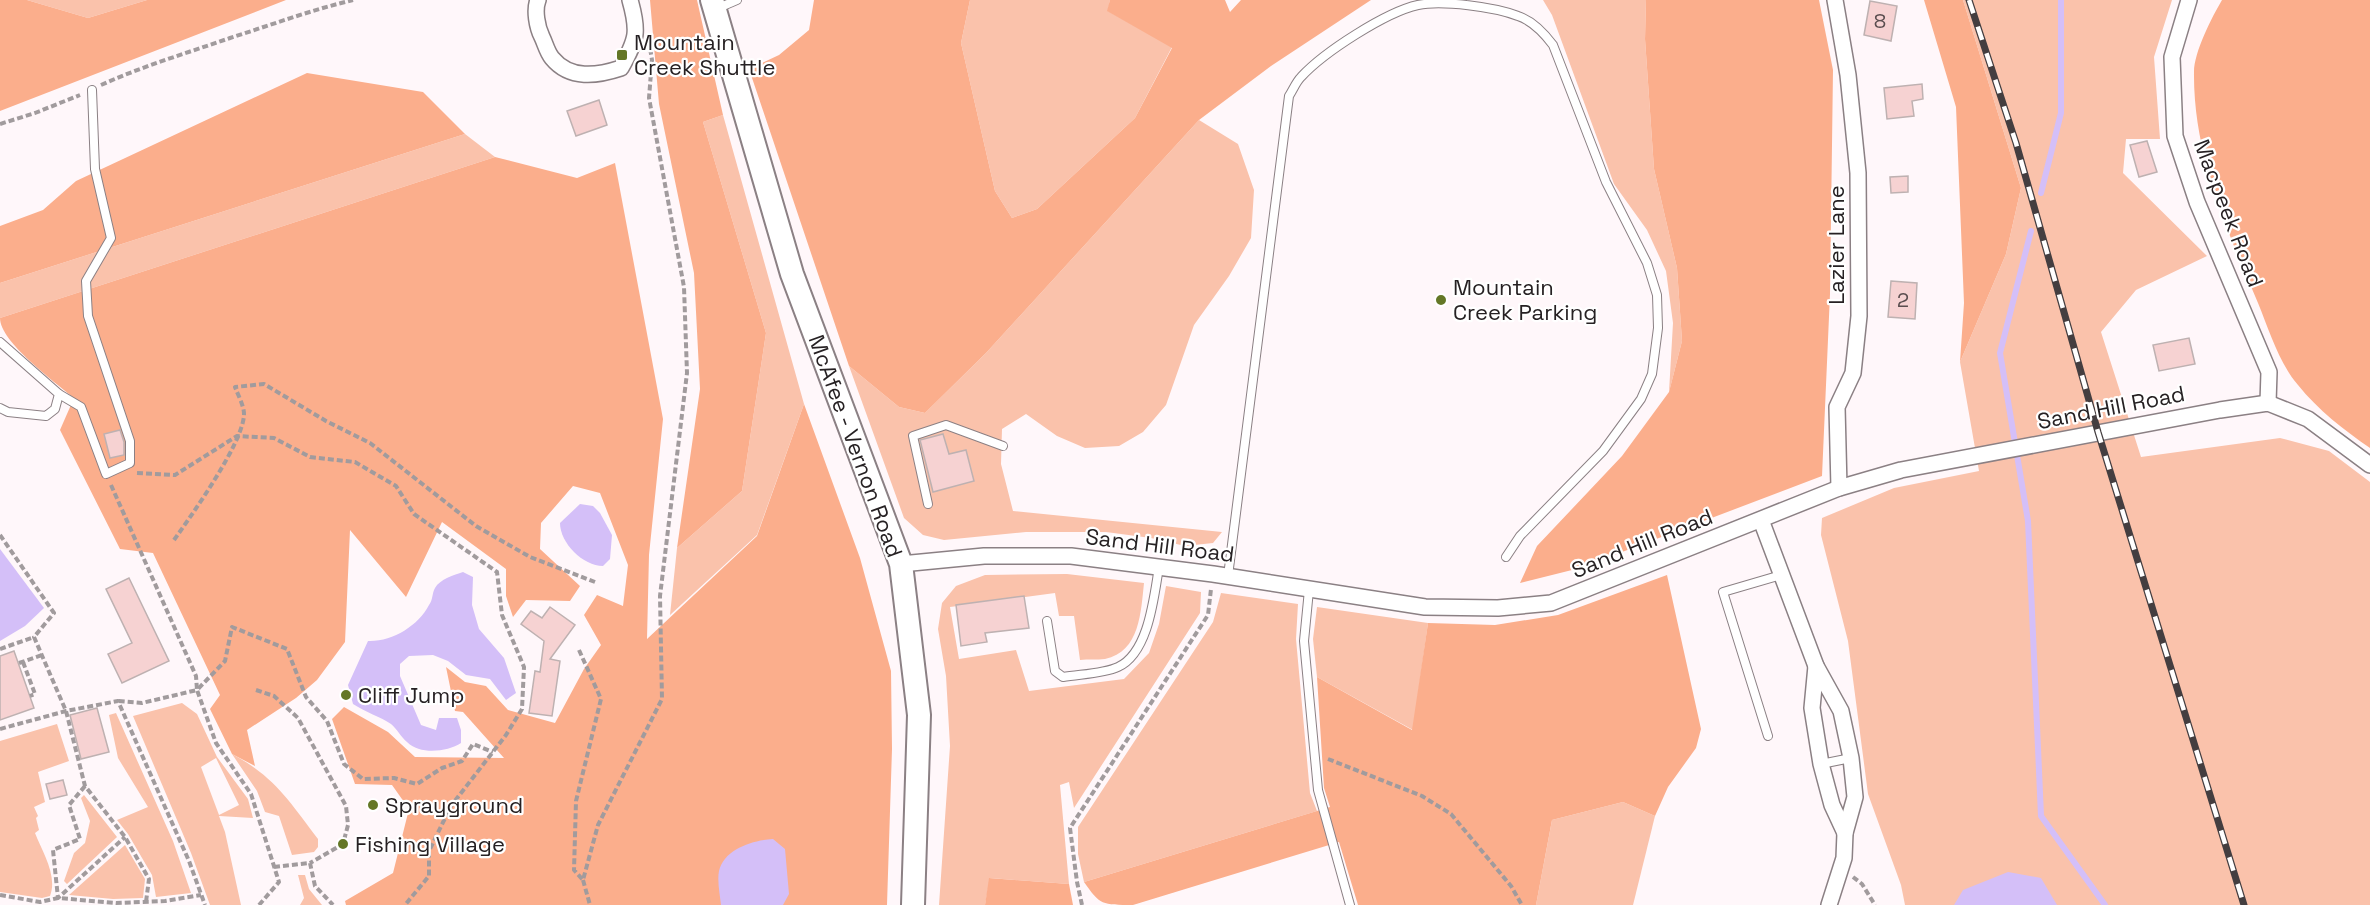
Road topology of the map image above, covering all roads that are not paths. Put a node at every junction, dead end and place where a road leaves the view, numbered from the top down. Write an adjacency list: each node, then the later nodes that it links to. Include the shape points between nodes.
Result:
1 (538, 0): 2 (street, via 538,29 551,57 565,69 583,75 601,75 621,68 632,48 637,26)
2 (630, 0)
3 (737, 0): 6 (lane)
4 (1834, 0): 14 (street, Lazier Lane, via 1848,75 1858,173 1859,315 1853,373 1837,407)
5 (2189, 0): 10 (street, Macpeek Road, via 2172,57 2175,136 2197,202 2269,372)
6 (714, 5): 18 (main road, McAfee - Vernon Road, via 792,274)
7 (92, 90): 9 (lane, via 94,169 111,238 86,281 88,316 130,441 130,463 106,474 81,407)
8 (0, 342): 9 (lane)
9 (59, 394): 11 (lane, via 55,409 46,416)
10 (2268, 403): 13 (street, via 2308,419); 14 (street, Sand Hill Road, via 1901,470)
11 (0, 408)
12 (1002, 446): 15 (lane, via 946,425 913,435)
13 (2370, 465)
14 (1839, 488): 16 (street, Sand Hill Road)
15 (928, 504)
16 (1761, 520): 20 (street); 22 (street, Sand Hill Road, via 1551,603 1498,608 1425,607)
17 (1506, 557): 21 (lane, via 1520,536 1603,451 1641,399 1652,374 1658,328 1657,295 1647,263 1606,182 1553,45 1541,29 1519,16 1464,4 1419,4 1394,12 1334,49 1300,77 1289,96)
18 (901, 564): 19 (street, Sand Hill Road, via 984,556 1060,556); 29 (main road, McAfee - Vernon Road, via 919,715)
19 (1159, 567): 21 (street, Sand Hill Road); 23 (lane, via 1146,631 1132,659 1117,668 1063,677 1055,670)
20 (1781, 575): 24 (street); 25 (lane, via 1723,592)
21 (1228, 576): 22 (street, Sand Hill Road)
22 (1309, 590): 30 (lane, via 1304,641 1318,790)
23 (1047, 621)
24 (1816, 666): 26 (street, via 1841,711); 27 (street, via 1812,708)
25 (1768, 736)
26 (1851, 758): 27 (lane); 28 (street, via 1855,797)
27 (1821, 764): 28 (street, via 1832,805)
28 (1845, 833): 31 (street, via 1841,867)
29 (913, 905)
30 (1350, 905)
31 (1829, 905)

